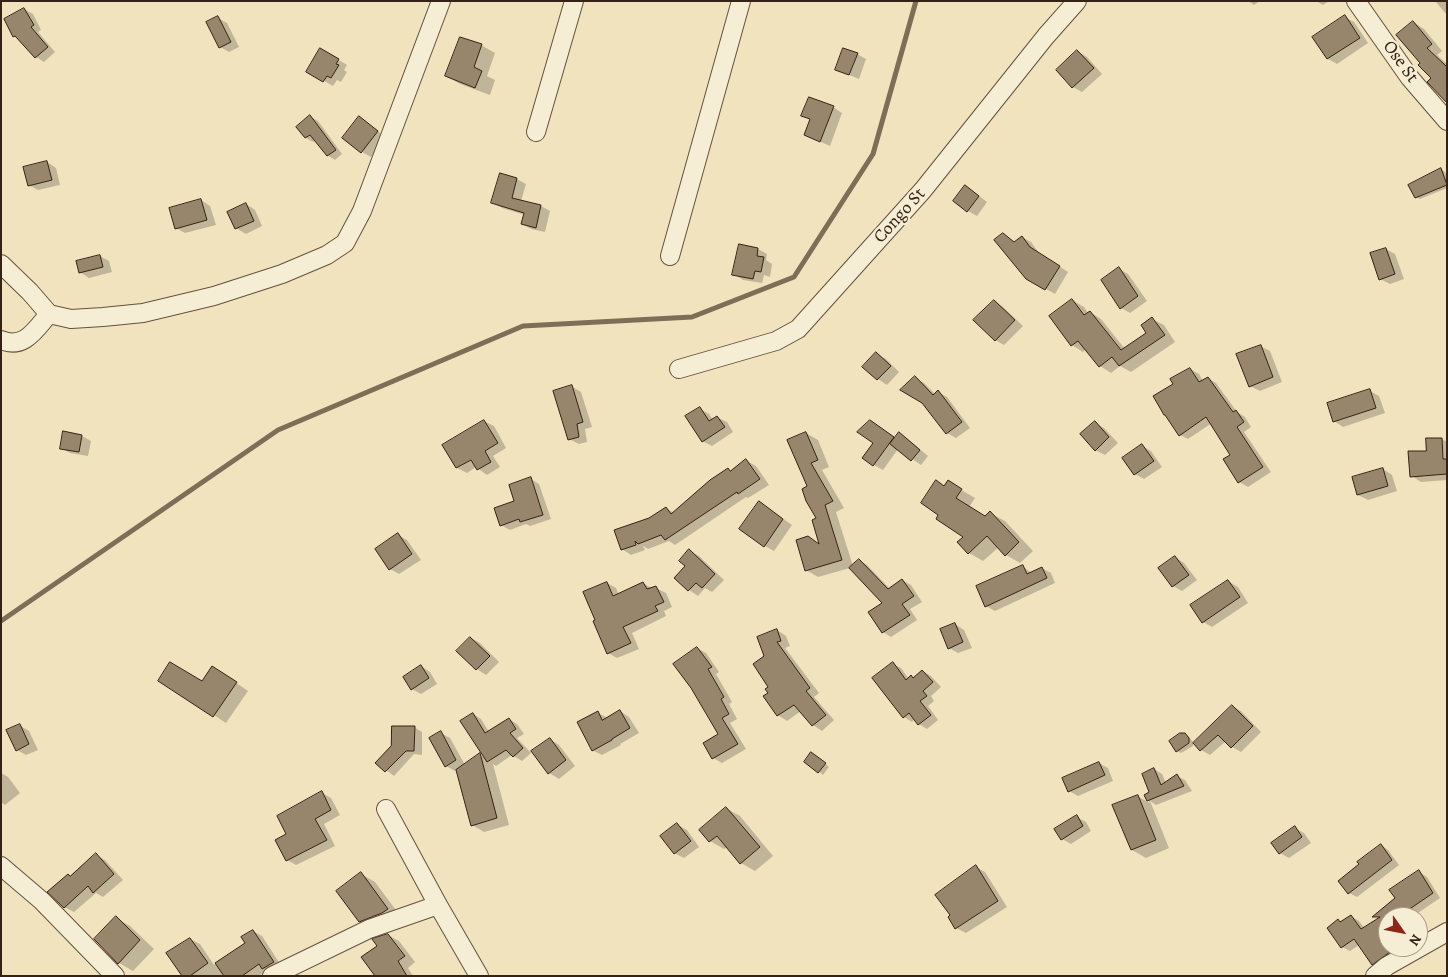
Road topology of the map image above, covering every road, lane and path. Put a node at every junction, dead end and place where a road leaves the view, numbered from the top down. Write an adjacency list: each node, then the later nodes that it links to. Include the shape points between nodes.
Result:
1 (441, 1): 10 (street, via 362,211 344,243 327,255 282,274 214,296 111,316 72,318)
2 (574, 1): 7 (street)
3 (741, 1): 8 (street)
4 (1077, 1): 12 (street, Congo St, via 923,190 798,329 776,342)
5 (1356, 1): 6 (street, Ose St, via 1410,78)
6 (1447, 121)
7 (536, 132)
8 (670, 256)
9 (1, 264): 10 (street)
10 (49, 314): 11 (street, via 28,338 15,344)
11 (1, 340)
12 (679, 369)
13 (386, 809): 15 (street)
14 (1, 866): 17 (street, via 42,901)
15 (438, 904): 18 (street, via 369,929); 19 (street)
16 (1447, 932): 20 (street)
17 (115, 976)
18 (272, 976)
19 (479, 976)
20 (1374, 976)

